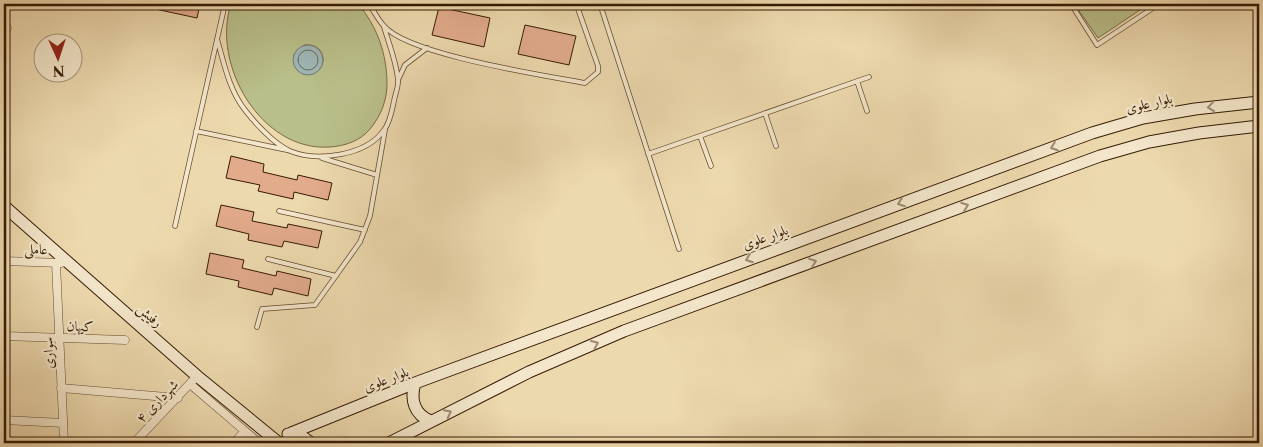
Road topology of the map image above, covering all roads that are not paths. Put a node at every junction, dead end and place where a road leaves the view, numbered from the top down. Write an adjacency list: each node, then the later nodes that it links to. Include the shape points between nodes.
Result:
1 (225, 4): 8 (lane)
2 (369, 4): 7 (lane)
3 (575, 4): 9 (lane, via 598,66 598,72 585,83)
4 (600, 4): 22 (lane)
5 (1071, 4): 6 (lane, via 1097,45)
6 (1158, 4)
7 (384, 27): 9 (lane, via 409,43); 11 (lane)
8 (217, 39): 18 (lane); 21 (lane, via 229,81 244,109 270,137)
9 (427, 48): 11 (lane, via 405,65)
10 (869, 77): 12 (lane)
11 (398, 80): 17 (lane)
12 (857, 81): 14 (lane); 15 (lane)
13 (1259, 102): 40 (main road, بلوار علوی, one-way to 40, via 1186,110 1092,133)
14 (867, 111)
15 (765, 113): 19 (lane); 20 (lane)
16 (1259, 126): 44 (main road, one-way to 16, via 529,372 624,331 1100,156 1166,139)
17 (385, 130): 23 (lane, via 370,144 343,154); 25 (lane)
18 (196, 131): 21 (lane); 28 (lane)
19 (700, 136): 22 (lane); 24 (lane)
20 (776, 146)
21 (289, 150): 23 (lane)
22 (648, 154): 30 (lane)
23 (319, 157): 25 (lane)
24 (711, 166)
25 (377, 175): 29 (lane)
26 (4, 206): 33 (main road, رفیش)
27 (279, 211): 29 (lane)
28 (175, 226)
29 (365, 230): 34 (lane)
30 (678, 248)
31 (268, 259): 34 (lane)
32 (4, 261): 33 (street, عاملی)
33 (62, 263): 37 (street, سواری); 39 (main road, رفیش)
34 (336, 276): 35 (lane, via 315,305 262,309)
35 (256, 327)
36 (4, 336): 37 (street, کیهان)
37 (59, 338): 38 (street, کیهان); 41 (street, سواری)
38 (125, 340)
39 (194, 380): 42 (street, شهرداری ۴); 46 (street); 52 (main road, رفیش)
40 (415, 383): 44 (main road, via 415,406 419,414); 47 (main road, بلوار علوی)
41 (62, 388): 42 (street); 45 (street, سواری)
42 (178, 398): 49 (street, شهرداری ۴)
43 (4, 420): 45 (street)
44 (431, 421): 54 (main road)
45 (63, 423): 48 (street, سواری)
46 (245, 431): 50 (street); 51 (street)
47 (291, 433): 52 (main road, بلوار علوی); 53 (main road)
48 (64, 443)
49 (134, 443)
50 (234, 443)
51 (258, 443)
52 (279, 443)
53 (311, 443)
54 (390, 443)

